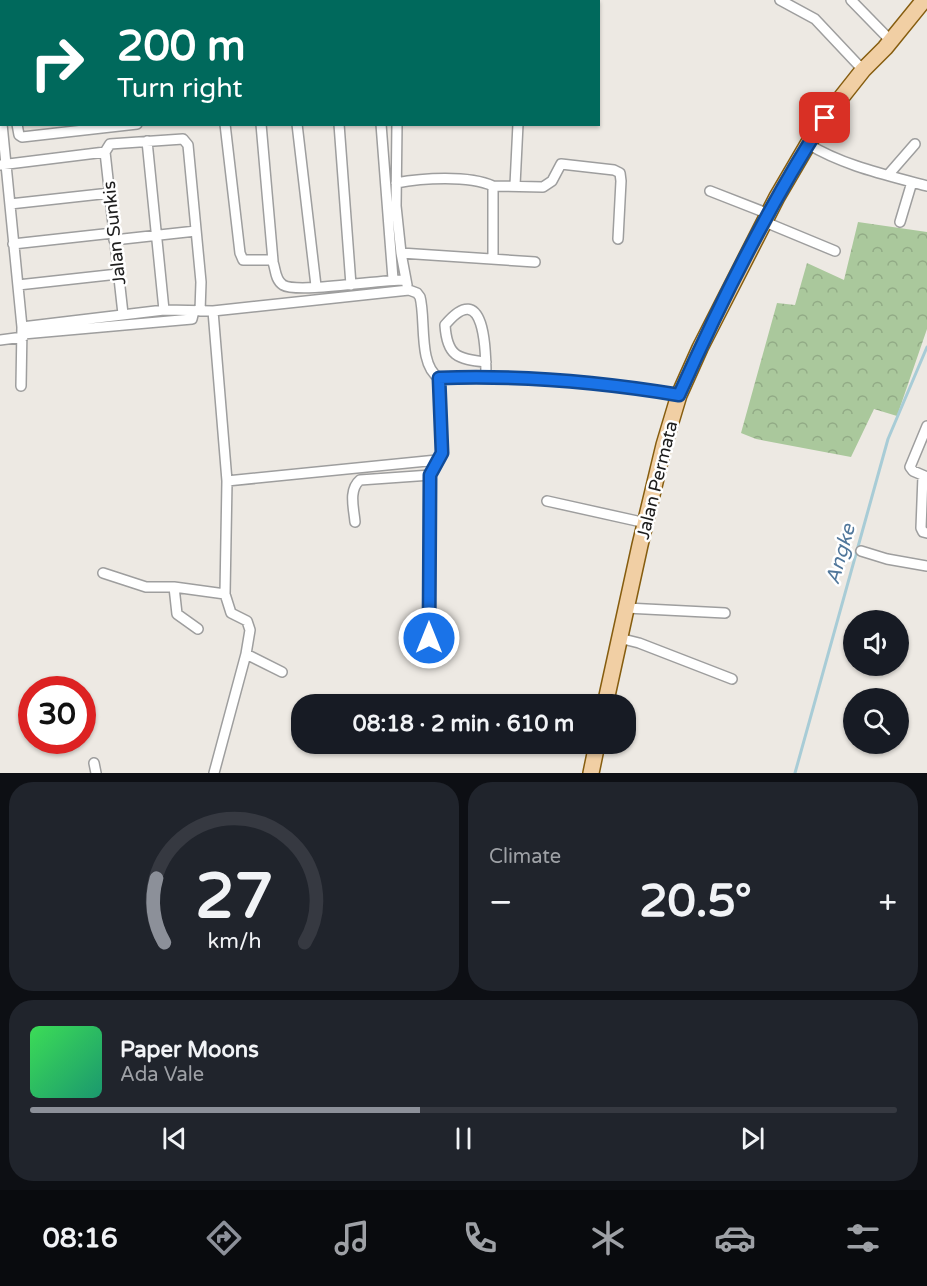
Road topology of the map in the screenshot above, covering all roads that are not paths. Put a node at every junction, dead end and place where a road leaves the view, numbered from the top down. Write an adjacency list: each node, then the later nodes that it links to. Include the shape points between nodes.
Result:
1 (780, 0): 5 (street, via 815,19)
2 (851, 0): 4 (street)
3 (924, 0): 4 (main road, Jalan Permata)
4 (891, 41): 5 (main road, Jalan Permata)
5 (863, 70): 18 (main road, Jalan Permata)
6 (1, 126): 21 (street)
7 (17, 126): 16 (street, via 22,137)
8 (98, 126): 16 (street)
9 (225, 126): 41 (street, via 241,257 246,261)
10 (261, 126): 41 (street)
11 (297, 126): 48 (street)
12 (339, 126): 47 (street)
13 (381, 126): 44 (street)
14 (397, 126): 24 (street)
15 (518, 126): 25 (street)
16 (59, 128)
17 (147, 141): 20 (street, via 110,144); 33 (street, via 186,141); 34 (street)
18 (808, 144): 22 (street); 31 (main road, Jalan Permata)
19 (915, 144): 22 (street)
20 (105, 152): 21 (street); 29 (street, Jalan Sunkis)
21 (2, 165): 30 (street)
22 (888, 176): 23 (street)
23 (912, 182): 27 (street); 32 (street)
24 (396, 183): 26 (street, via 468,179); 39 (street)
25 (515, 185): 26 (street); 36 (street, via 547,185 561,164 620,173)
26 (493, 186): 40 (street)
27 (927, 186)
28 (710, 191): 31 (street)
29 (110, 193): 30 (street); 35 (street, Jalan Sunkis)
30 (10, 204): 37 (street)
31 (767, 218): 38 (street); 62 (main road, Jalan Permata)
32 (900, 222)
33 (196, 231): 34 (street); 51 (street, via 201,282)
34 (155, 235): 35 (street); 50 (street)
35 (114, 237): 37 (street); 43 (street, Jalan Sunkis)
36 (618, 239)
37 (14, 244): 46 (street)
38 (835, 251)
39 (400, 253): 40 (street); 45 (street)
40 (492, 259): 42 (street)
41 (273, 261): 48 (street, via 277,277 285,286)
42 (535, 262)
43 (118, 274): 46 (street); 54 (street, Jalan Sunkis)
44 (393, 279): 45 (street); 47 (street)
45 (406, 280): 49 (street)
46 (18, 285): 56 (street)
47 (351, 285): 48 (street)
48 (316, 286)
49 (409, 290): 52 (street); 60 (street, via 420,297 426,357 430,370)
50 (164, 310): 51 (street); 53 (street)
51 (197, 311): 52 (street); 55 (street, via 192,318)
52 (213, 311): 68 (street)
53 (140, 312): 54 (street); 55 (street)
54 (123, 314): 56 (street)
55 (142, 323): 56 (street)
56 (23, 333): 57 (street); 61 (street)
57 (0, 340)
58 (486, 362): 58 (street, via 480,319 471,309 464,309 445,325 451,350 467,360); 59 (street)
59 (486, 377): 60 (street); 62 (street, via 630,386)
60 (439, 378): 65 (street, via 442,453)
61 (21, 386)
62 (679, 395): 71 (main road, Jalan Permata)
63 (927, 426): 64 (street)
64 (925, 438): 67 (street, via 910,467)
65 (437, 460): 66 (street); 68 (street)
66 (430, 475): 70 (street, via 360,480 353,491); 81 (street)
67 (925, 476): 72 (street, via 921,528)
68 (227, 481): 77 (street)
69 (547, 501): 71 (street)
70 (355, 522)
71 (646, 523): 78 (main road, Jalan Permata)
72 (927, 533)
73 (861, 551): 74 (street)
74 (927, 566)
75 (103, 573): 76 (street, via 146,586)
76 (174, 587): 77 (street); 80 (street, via 177,614)
77 (225, 594): 83 (street, via 231,614 249,624)
78 (626, 608): 79 (street); 82 (main road, Jalan Permata)
79 (725, 614)
80 (198, 629)
81 (429, 638)
82 (619, 638): 85 (street); 86 (main road, Jalan Permata)
83 (246, 654): 84 (street); 88 (street)
84 (282, 672)
85 (732, 679)
86 (607, 694)
87 (595, 754): 89 (main road)
88 (214, 773)
89 (591, 773)

